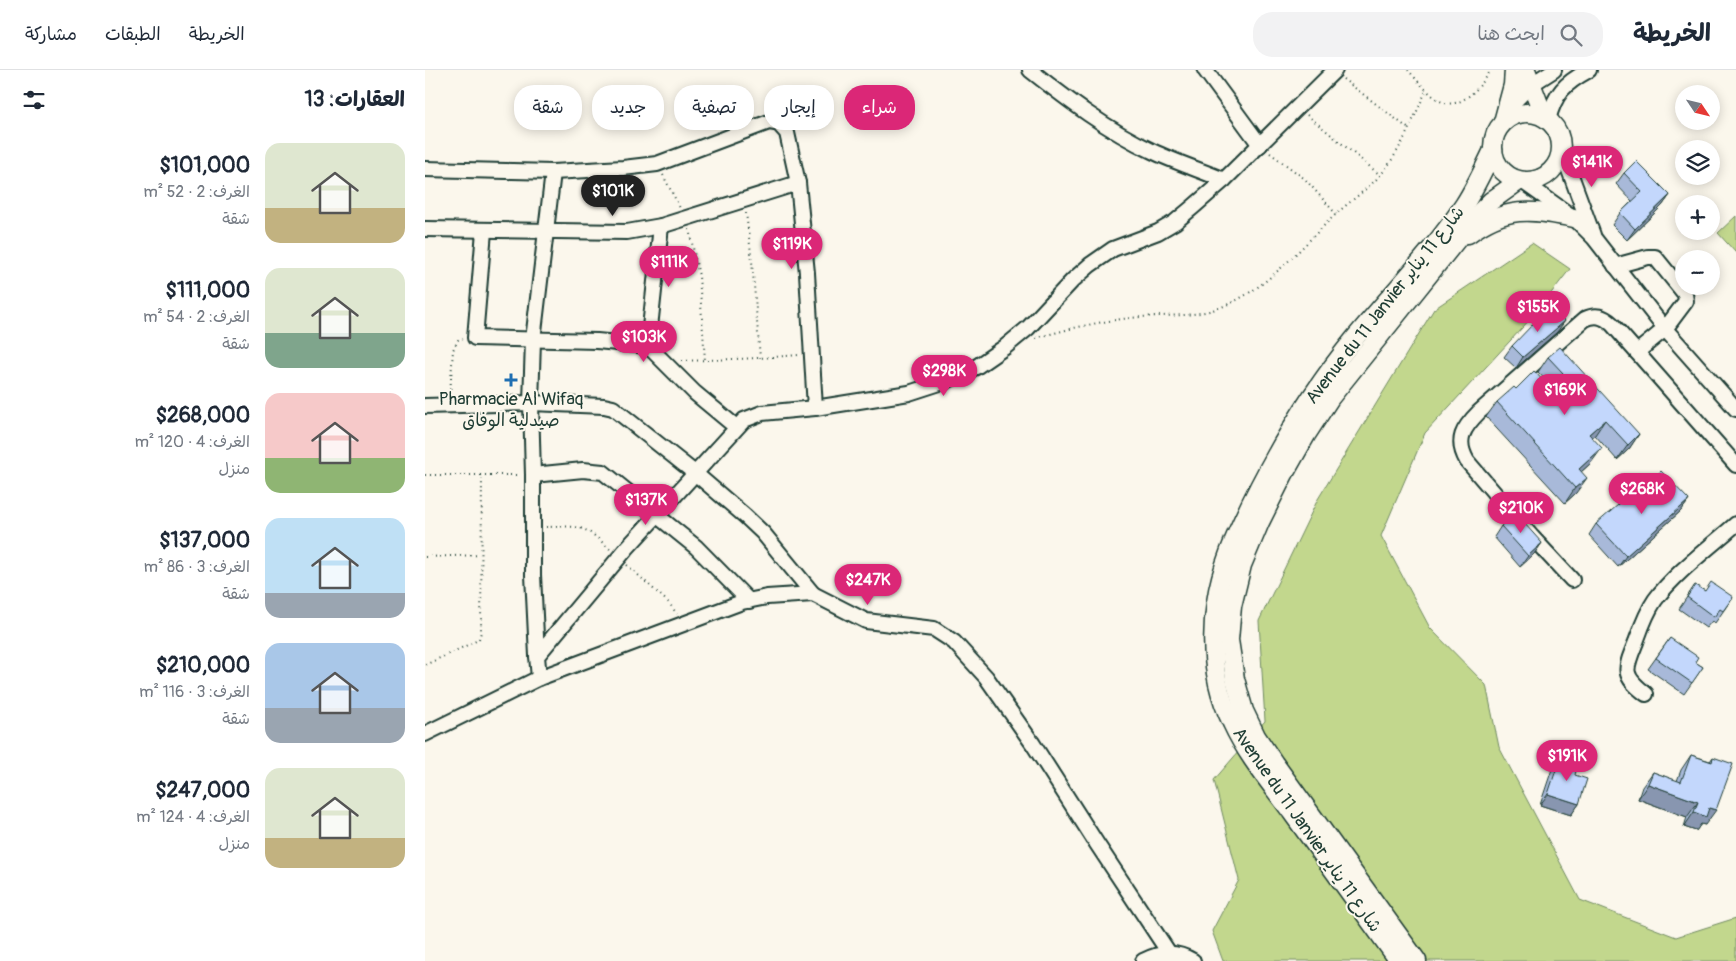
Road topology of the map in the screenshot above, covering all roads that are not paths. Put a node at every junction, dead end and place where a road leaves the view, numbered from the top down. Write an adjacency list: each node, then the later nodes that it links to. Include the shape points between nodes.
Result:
1 (1029, 70): 15 (street, via 1110,128 1152,151)
2 (1205, 70): 10 (street)
3 (1514, 70): 8 (main road)
4 (1554, 70): 7 (street)
5 (1589, 70): 9 (street, via 1565,85)
6 (1334, 71): 10 (street)
7 (1529, 77): 8 (street); 9 (main road)
8 (1506, 115): 9 (main road, via 1534,113); 12 (main road, via 1493,140)
9 (1546, 118): 11 (main road, via 1559,135)
10 (1259, 145): 15 (street)
11 (1561, 148): 16 (main road, via 1556,166 1549,173 1532,181); 23 (street)
12 (1493, 150): 16 (main road, via 1501,170); 50 (main road, Avenue du 11 Janvier شارع 11 يناير, via 1464,204 1442,236 1355,338 1294,424 1245,516 1227,558 1216,599 1214,658 1231,722 1255,762)
13 (425, 170): 14 (street)
14 (553, 172): 17 (street, via 657,164 775,122 787,133); 22 (street)
15 (1224, 180): 32 (street, via 1175,222 1113,249 1090,265 1028,328 976,367 909,393)
16 (1521, 181): 18 (street); 24 (main road, Avenue du 11 Janvier شارع 11 يناير, via 1491,201)
17 (798, 183): 19 (street); 32 (street)
18 (1574, 218): 23 (street); 24 (main road, via 1540,211 1510,214 1478,227)
19 (661, 226): 22 (street, via 627,232); 28 (street)
20 (425, 229): 21 (street)
21 (484, 231): 22 (street); 27 (street, via 475,338)
22 (546, 231): 27 (street)
23 (1595, 238): 25 (street)
24 (1453, 245): 51 (main road, Avenue du 11 Janvier شارع 11 يناير, via 1366,351 1306,435 1260,522 1242,566 1232,606 1229,640 1243,711 1256,736)
25 (1615, 266): 26 (street); 26 (street, via 1648,256 1655,257 1681,288 1686,300)
26 (1665, 329): 29 (street); 33 (street)
27 (533, 340): 28 (street); 30 (street)
28 (648, 346): 34 (street, via 695,393)
29 (1637, 352): 35 (street); 40 (street, via 1606,319 1592,316 1576,326 1479,412 1467,424 1461,437 1461,451 1467,461)
30 (531, 404): 31 (street); 36 (street, via 613,408); 37 (street)
31 (425, 406)
32 (815, 408): 34 (street, via 763,413 744,420)
33 (1736, 409)
34 (736, 427): 36 (street)
35 (1736, 465)
36 (696, 474): 38 (street); 41 (street, via 763,533)
37 (533, 475): 38 (street, via 583,470 603,472); 43 (street)
38 (657, 516): 42 (street, via 696,547); 43 (street)
39 (1736, 524): 45 (street, via 1668,585 1646,615 1627,666 1633,684)
40 (1572, 580)
41 (813, 594): 42 (street); 47 (street, via 866,621 934,629 954,642 986,677 1033,744)
42 (749, 601): 44 (street, via 684,622)
43 (537, 656): 44 (street)
44 (539, 678): 46 (street)
45 (1646, 694)
46 (425, 734)
47 (1169, 953): 48 (street); 49 (street)
48 (1143, 961)
49 (1193, 961)
50 (1399, 961)
51 (1417, 961)

